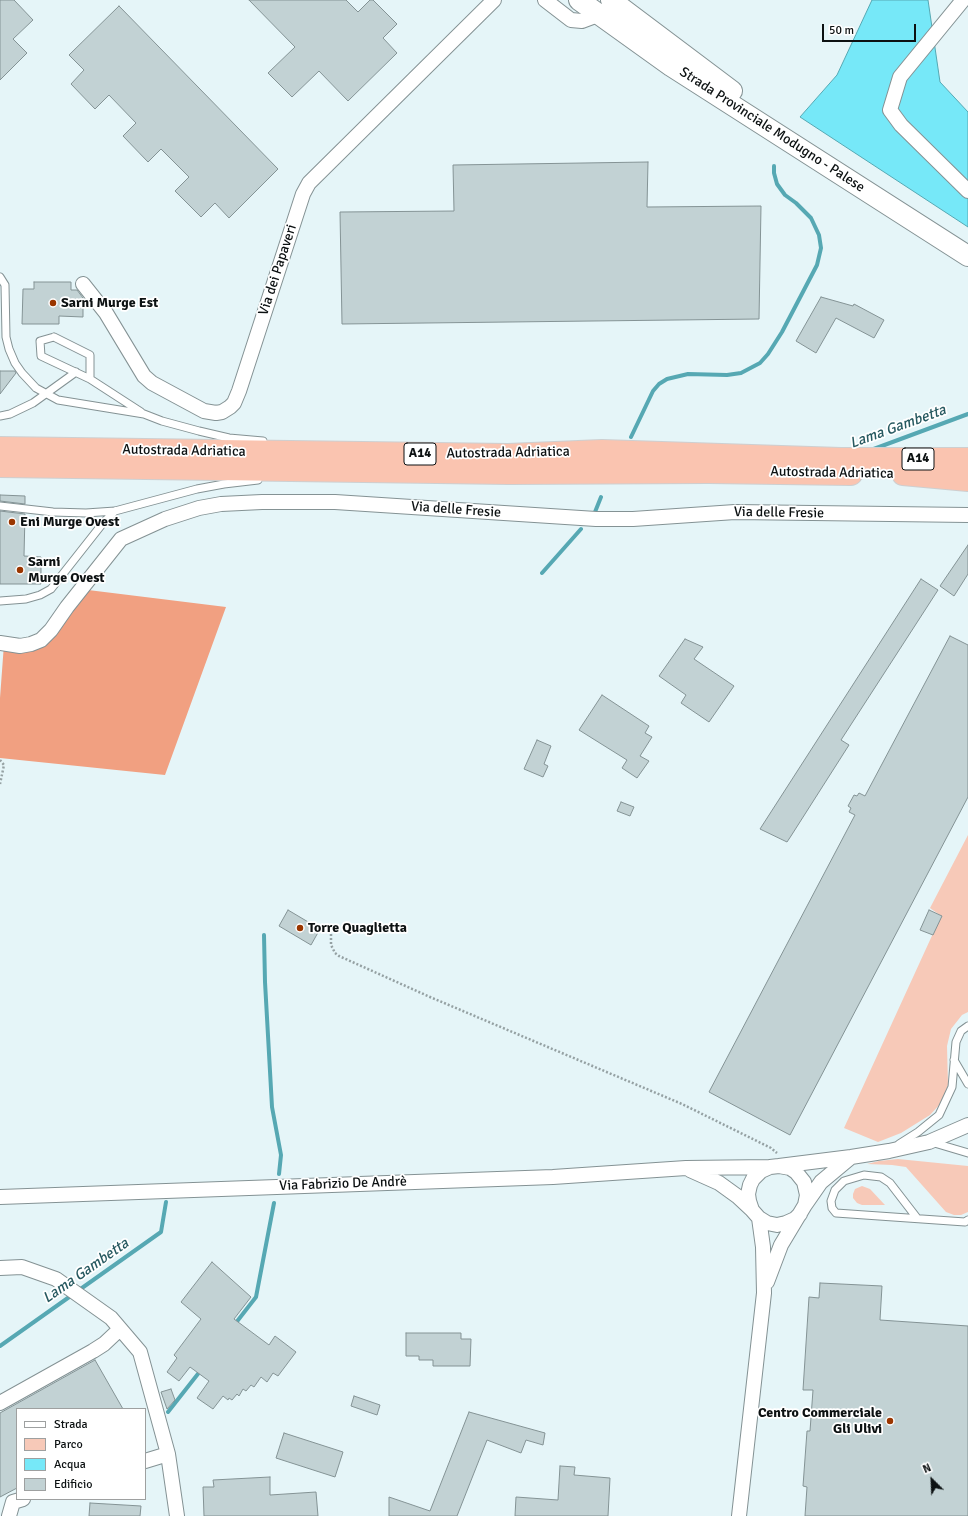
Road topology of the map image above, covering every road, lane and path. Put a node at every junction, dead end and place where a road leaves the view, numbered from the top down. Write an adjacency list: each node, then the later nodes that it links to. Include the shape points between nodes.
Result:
1 (494, 0): 10 (street, Via dei Papaveri, via 309,183 303,194 240,391 230,407 216,413 204,411 148,379 138,368 106,313)
2 (544, 0): 5 (street, via 571,20 582,21)
3 (578, 0): 5 (main road, Strada Provinciale Modugno - Palese)
4 (963, 0): 6 (street, via 900,77 890,110 901,125)
5 (605, 7): 7 (main road, Strada Provinciale Modugno - Palese); 8 (main road, Strada Provinciale Modugno - Palese, via 671,66)
6 (968, 191)
7 (968, 241)
8 (968, 256)
9 (0, 277): 11 (lane, via 4,286)
10 (83, 284)
11 (6, 337): 12 (lane); 15 (lane, via 15,363 36,388)
12 (0, 344)
13 (76, 372): 14 (lane); 14 (lane, via 41,356 40,341 54,337 90,355); 15 (lane)
14 (90, 379): 16 (lane)
15 (46, 394): 16 (lane, via 58,400); 17 (lane, via 33,403)
16 (144, 414): 18 (lane, via 229,438)
17 (0, 416)
18 (271, 441)
19 (468, 446): 24 (lane)
20 (0, 448): 24 (highway, Autostrada Adriatica / A14)
21 (968, 449): 22 (highway, A14, via 893,450)
22 (868, 456): 23 (highway, Autostrada Adriatica / A14); 24 (highway, Autostrada Adriatica / A14, via 841,459 602,451)
23 (968, 459)
24 (509, 464): 25 (highway, Autostrada Adriatica / A14); 27 (highway, Autostrada Adriatica / A14, via 708,472); 29 (lane)
25 (0, 466)
26 (968, 473): 27 (highway, Autostrada Adriatica / A14)
27 (904, 474): 30 (highway, A14)
28 (266, 480): 32 (lane, via 197,489)
29 (466, 480)
30 (968, 480)
31 (0, 506): 32 (lane, via 53,512)
32 (115, 511): 34 (lane, via 51,589 26,599)
33 (968, 515): 35 (street, Via delle Fresie, via 735,512 596,519 335,502 221,504 165,519 121,539 41,640 20,646)
34 (0, 601)
35 (0, 643)
36 (0, 760): 37 (path, via 4,765)
37 (0, 784)
38 (331, 934): 47 (path, via 331,945 339,956 682,1104 771,1148 778,1154)
39 (968, 1026): 40 (lane, via 961,1031 956,1042)
40 (954, 1060): 41 (lane); 44 (lane, via 952,1087 939,1115)
41 (968, 1084)
42 (968, 1125): 43 (street, Via Fabrizio De Andrè)
43 (929, 1142): 44 (street, Via Fabrizio De Andrè); 45 (lane)
44 (889, 1151): 46 (street, Via Fabrizio De Andrè)
45 (968, 1153)
46 (851, 1157): 47 (street, Via Fabrizio De Andrè); 50 (street, via 821,1182)
47 (775, 1166): 48 (street, Via Fabrizio De Andrè); 50 (street, via 790,1168 804,1182 807,1195); 51 (street, via 756,1175 750,1185 748,1194)
48 (686, 1168): 49 (street, Via Fabrizio De Andrè, via 553,1177); 51 (street, via 719,1184 737,1196)
49 (0, 1197)
50 (803, 1210): 51 (street, via 795,1219 777,1225 767,1223); 55 (street, via 781,1245)
51 (756, 1214): 55 (street, via 763,1247)
52 (917, 1218): 52 (lane, via 890,1183 880,1177 864,1175 844,1181 835,1190 831,1201 836,1213); 53 (lane, via 965,1222)
53 (968, 1220)
54 (0, 1268): 56 (street, via 22,1267 56,1279 111,1318)
55 (764, 1293): 63 (street)
56 (120, 1329): 57 (street, via 93,1351); 58 (street, via 140,1352)
57 (0, 1403)
58 (168, 1454): 59 (street); 62 (street)
59 (146, 1461)
60 (20, 1500): 61 (street, via 13,1502)
61 (10, 1516)
62 (177, 1516)
63 (739, 1516)

